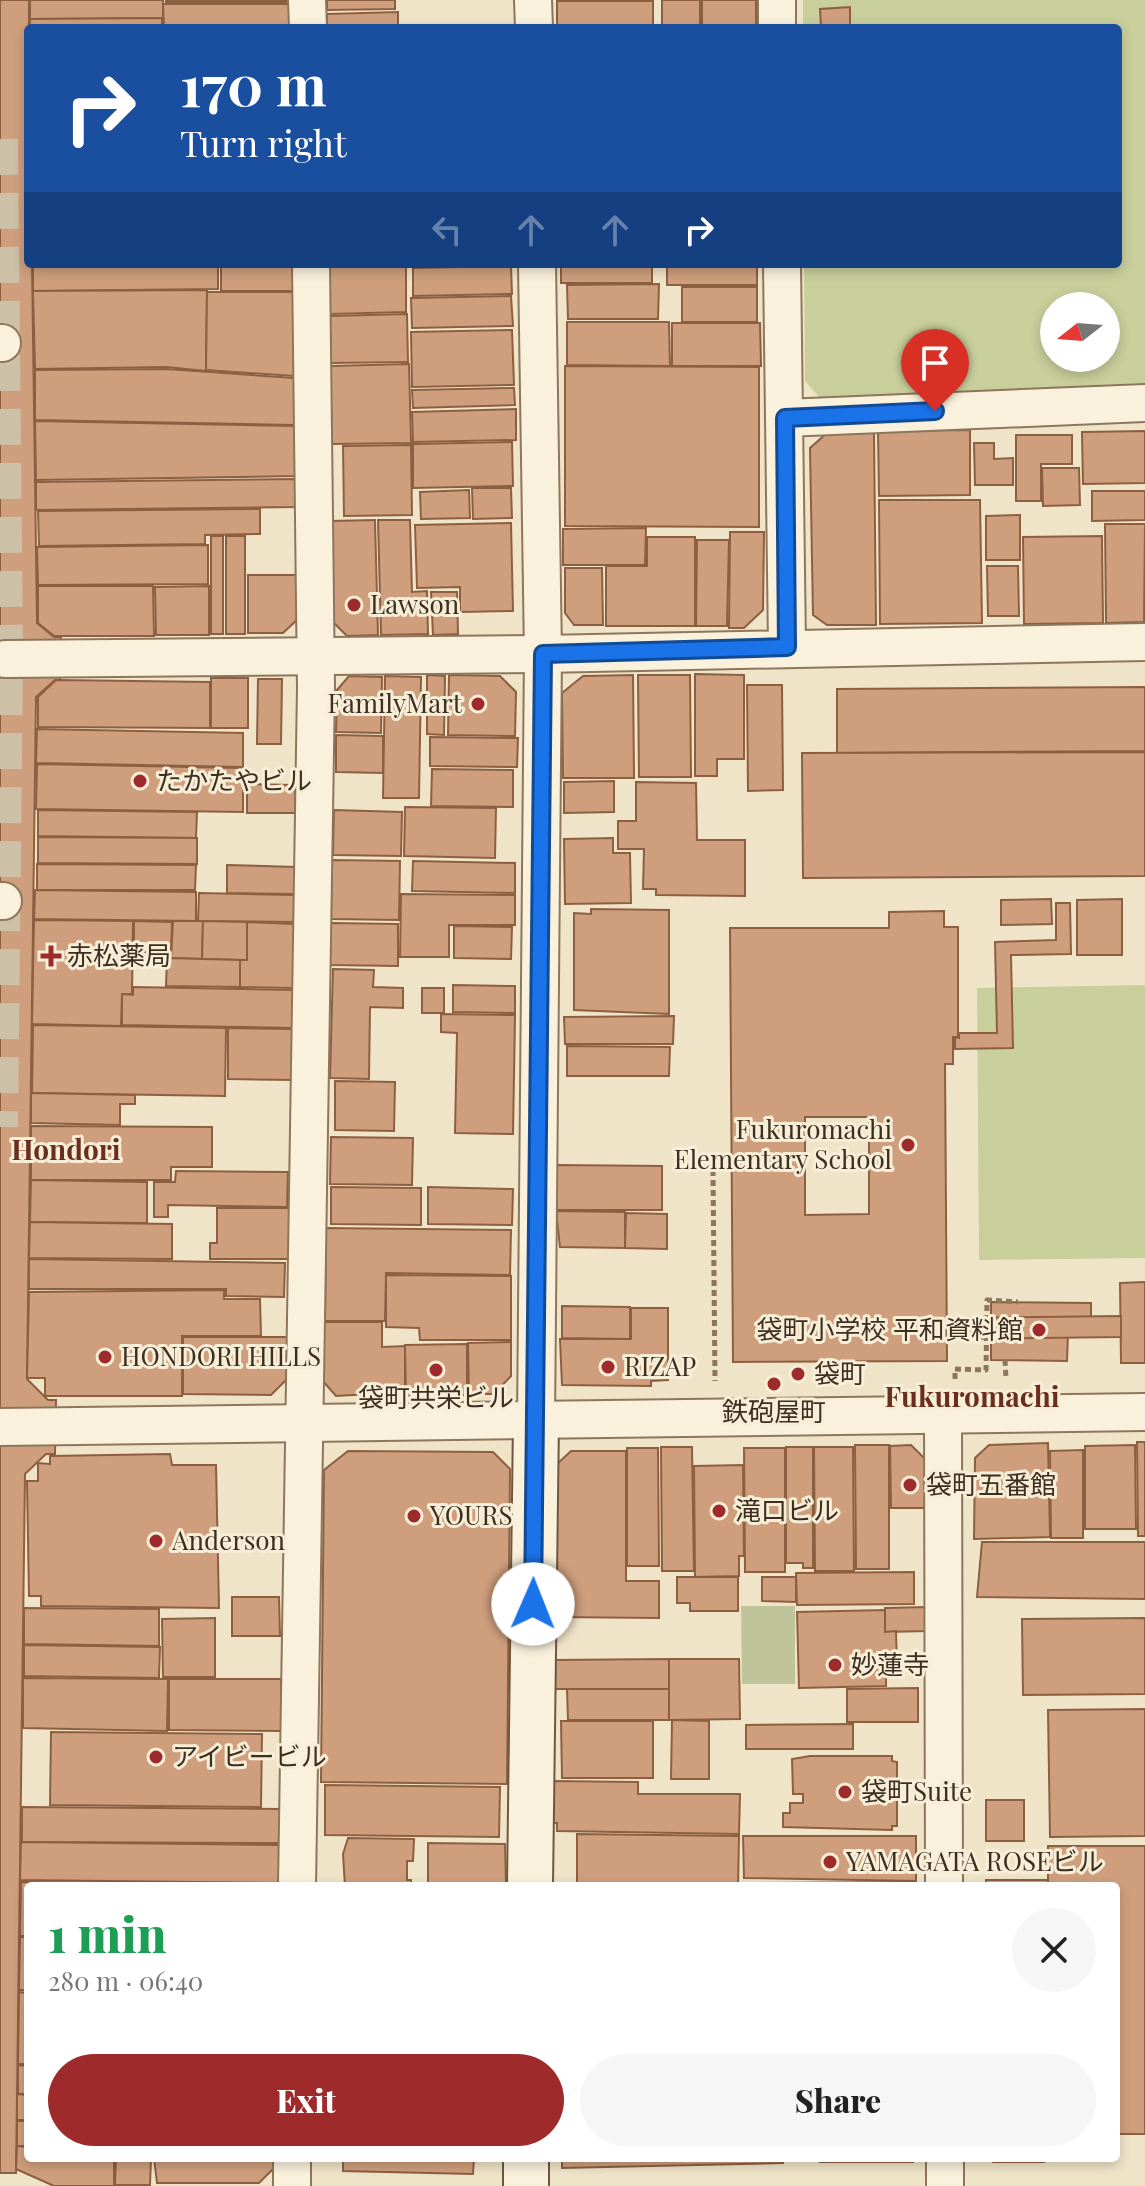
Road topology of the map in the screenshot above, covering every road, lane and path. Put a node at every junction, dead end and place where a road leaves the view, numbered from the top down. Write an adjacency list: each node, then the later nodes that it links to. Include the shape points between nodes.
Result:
1 (307, 0): 4 (street)
2 (533, 0): 5 (street)
3 (777, 0): 6 (street)
4 (308, 24)
5 (534, 24)
6 (777, 24)
7 (311, 268): 15 (street)
8 (537, 268): 14 (street)
9 (782, 268): 11 (street)
10 (1145, 403): 11 (street)
11 (785, 418): 13 (street)
12 (1145, 642): 13 (street)
13 (787, 647): 14 (street)
14 (543, 654): 15 (street); 24 (street)
15 (315, 656): 16 (street); 25 (street)
16 (5, 659)
17 (713, 1170): 23 (path)
18 (1018, 1302): 21 (path, via 987,1300 986,1370 955,1369)
19 (1005, 1360): 20 (path)
20 (1006, 1372)
21 (949, 1404): 22 (street); 23 (street); 29 (street)
22 (1145, 1412)
23 (715, 1418): 24 (street)
24 (536, 1421): 25 (street); 28 (street)
25 (305, 1424): 26 (street); 27 (street)
26 (0, 1427)
27 (297, 1882)
28 (530, 1882)
29 (944, 1882)
30 (292, 2162): 33 (street)
31 (526, 2162): 34 (street)
32 (945, 2162): 35 (street)
33 (292, 2186)
34 (526, 2186)
35 (945, 2186)

